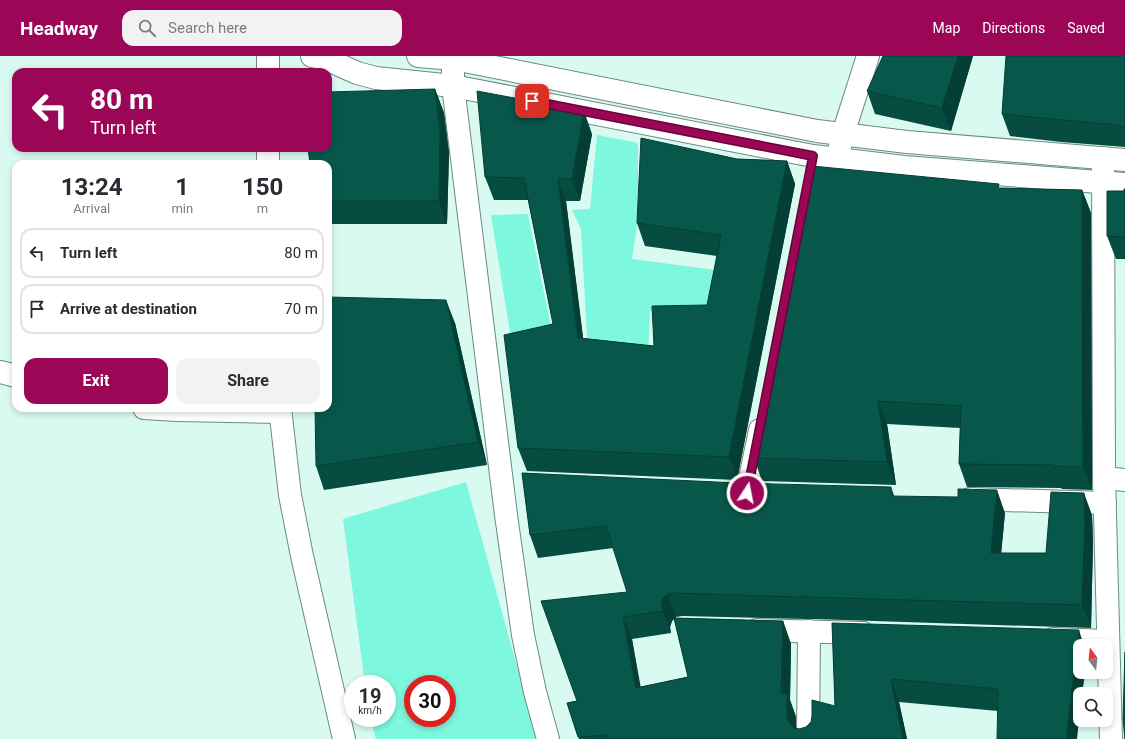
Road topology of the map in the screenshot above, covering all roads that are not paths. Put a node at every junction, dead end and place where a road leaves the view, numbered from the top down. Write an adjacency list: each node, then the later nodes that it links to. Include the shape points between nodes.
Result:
1 (268, 56): 6 (street)
2 (418, 56): 5 (street)
3 (868, 56): 8 (street)
4 (326, 57): 7 (street, via 357,73 376,78)
5 (453, 58): 7 (street); 8 (street, via 817,131)
6 (268, 68)
7 (453, 86): 10 (street, via 811,164); 30 (street, via 511,482 523,636)
8 (843, 134): 9 (street, via 907,142); 10 (street)
9 (1103, 158): 11 (street); 12 (street)
10 (837, 159): 12 (street, via 904,167)
11 (1125, 160)
12 (1104, 182): 13 (street); 18 (street)
13 (1125, 184)
14 (0, 372): 15 (street)
15 (12, 375)
16 (764, 407): 19 (street)
17 (280, 412): 29 (street, via 294,518)
18 (1115, 479): 21 (street)
19 (747, 493)
20 (954, 499): 21 (street)
21 (1105, 503): 26 (street)
22 (738, 629): 23 (street)
23 (809, 631): 24 (street); 31 (street)
24 (880, 634)
25 (1037, 639): 27 (street)
26 (1108, 639)
27 (1073, 640)
28 (1109, 679): 32 (street)
29 (344, 739)
30 (548, 739)
31 (808, 739)
32 (1111, 739)

